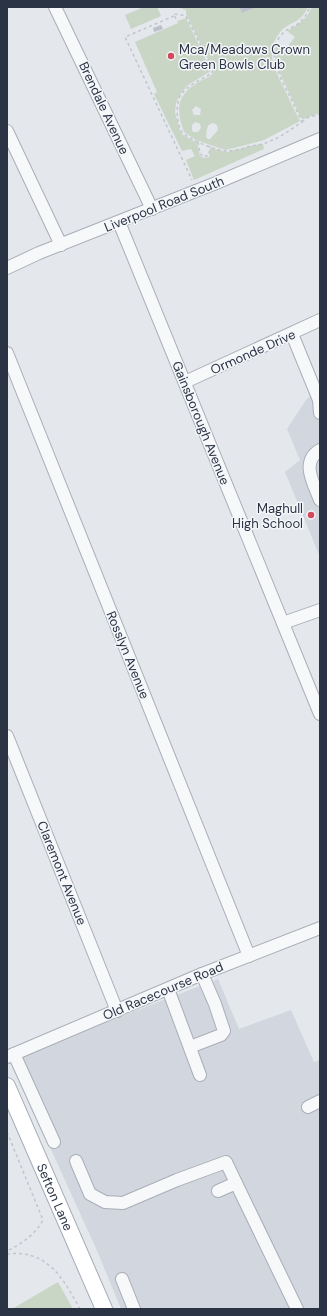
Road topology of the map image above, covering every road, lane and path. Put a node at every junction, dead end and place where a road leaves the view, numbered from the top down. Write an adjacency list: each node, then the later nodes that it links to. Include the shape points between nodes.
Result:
1 (56, 7): 12 (street, Brendale Avenue)
2 (310, 7): 6 (path, via 302,20 283,33 274,47 276,70)
3 (174, 16): 4 (path); 9 (path, via 186,16 213,70 188,87 177,105 181,130); 11 (path, via 125,37)
4 (176, 19)
5 (320, 114): 6 (path, via 306,118)
6 (302, 122): 10 (path, via 267,143 226,151)
7 (7, 131): 14 (street)
8 (320, 139): 11 (street, Liverpool Road South)
9 (198, 142): 10 (path); 10 (path, via 203,157 209,156)
10 (210, 146)
11 (197, 191): 12 (street, Liverpool Road South)
12 (152, 209): 13 (street, Liverpool Road South)
13 (119, 222): 14 (street, Liverpool Road South); 19 (street, Gainsborough Avenue)
14 (61, 245): 15 (street, Liverpool Road South)
15 (7, 268)
16 (320, 320): 17 (street, Ormonde Drive)
17 (292, 334): 19 (street, Ormonde Drive); 20 (street, via 319,400)
18 (7, 353): 28 (street, Rosslyn Avenue)
19 (185, 382): 24 (street, Gainsborough Avenue)
20 (320, 412)
21 (320, 450): 22 (street, via 314,453 309,466)
22 (320, 500)
23 (320, 610): 24 (street)
24 (283, 623): 25 (street, Gainsborough Avenue)
25 (320, 714)
26 (7, 736): 31 (street, Claremont Avenue)
27 (319, 932): 28 (street, Old Racecourse Road)
28 (248, 956): 29 (street, Old Racecourse Road)
29 (202, 974): 30 (street, Old Racecourse Road); 32 (street, via 224,1031 221,1035)
30 (168, 989): 31 (street, Old Racecourse Road); 32 (street)
31 (118, 1011): 33 (street, Old Racecourse Road)
32 (190, 1047): 34 (street)
33 (10, 1055): 39 (street)
34 (200, 1074)
35 (7, 1086): 47 (main road, Sefton Lane)
36 (320, 1101): 37 (street)
37 (308, 1107)
38 (7, 1132): 43 (path, via 43,1220 27,1238)
39 (54, 1142)
40 (76, 1162): 41 (street, via 90,1194 106,1202 123,1203 226,1162)
41 (236, 1183): 42 (street); 49 (street)
42 (218, 1191)
43 (7, 1251)
44 (7, 1254): 46 (path, via 24,1254 40,1258 54,1269)
45 (122, 1279): 48 (street)
46 (80, 1309)
47 (104, 1309)
48 (134, 1309)
49 (297, 1309)

